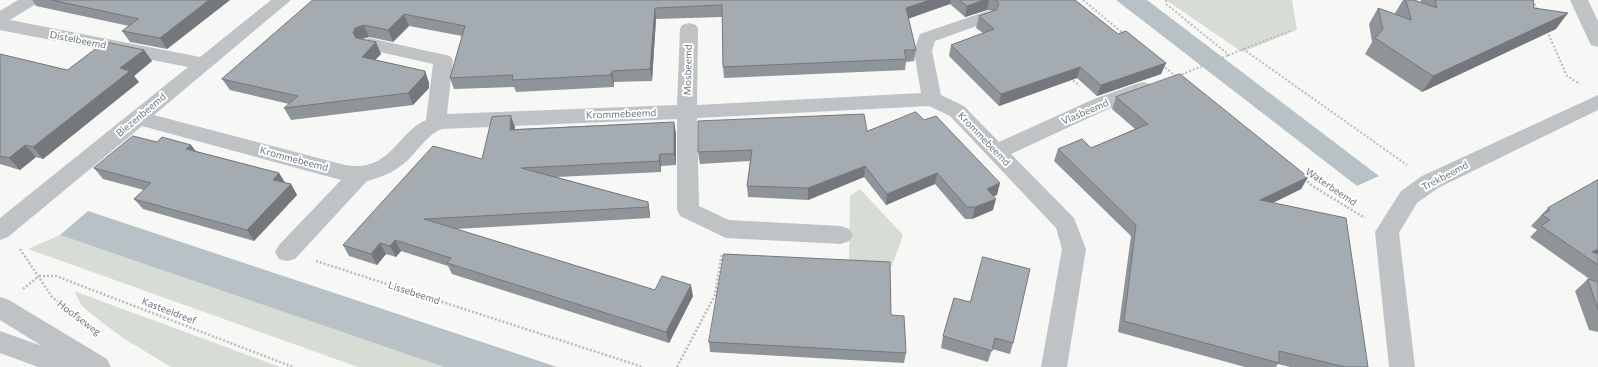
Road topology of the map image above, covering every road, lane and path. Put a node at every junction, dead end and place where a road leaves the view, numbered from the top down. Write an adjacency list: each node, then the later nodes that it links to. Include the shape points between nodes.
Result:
1 (30, 0): 9 (street)
2 (282, 0): 20 (street, Biezenbeemd)
3 (1083, 0): 14 (path)
4 (1166, 0): 18 (path, via 1166,4)
5 (1533, 0): 7 (path)
6 (1579, 0): 15 (street)
7 (1539, 14)
8 (987, 16): 25 (street, via 927,38 923,51)
9 (0, 19)
10 (0, 24): 20 (street, Distelbeemd)
11 (1545, 28): 24 (path, via 1567,76)
12 (689, 29): 27 (street, Mosbeemd)
13 (1292, 30): 17 (path)
14 (1130, 38)
15 (1598, 41)
16 (369, 44): 29 (street, via 443,60)
17 (1243, 49): 18 (path); 33 (path)
18 (1230, 55): 22 (path)
19 (1159, 62): 22 (path)
20 (203, 64): 28 (street, Biezenbeemd)
21 (1066, 74): 26 (path)
22 (1170, 79): 23 (path); 26 (street, Vlasbeemd)
23 (1182, 81)
24 (1592, 95): 33 (street, Trekbeemd)
25 (932, 100): 27 (street, Krommebeemd); 30 (street, Krommebeemd, via 957,111)
26 (1101, 104): 30 (street, Vlasbeemd)
27 (687, 112): 29 (street, Krommebeemd, via 471,119); 34 (street, via 688,210)
28 (138, 118): 31 (street, Krommebeemd, via 345,173); 35 (street, Biezenbeemd)
29 (436, 124): 31 (street, Krommebeemd, via 420,134 395,161 379,170)
30 (996, 152): 49 (street, Krommebeemd, via 1066,224 1074,249)
31 (360, 174): 39 (street)
32 (1302, 178): 36 (path, Waterbeemd)
33 (1430, 182): 36 (street, Trekbeemd, via 1409,196)
34 (726, 229): 37 (street); 48 (path, via 715,295)
35 (0, 232)
36 (1387, 232): 50 (street)
37 (840, 235)
38 (18, 246): 40 (path, Hoofseweg)
39 (287, 252): 47 (path, Lissebeemd)
40 (39, 276): 42 (path, Hoofseweg, via 52,297); 46 (path, Kasteeldreef, via 56,276)
41 (0, 307): 45 (street)
42 (90, 327)
43 (0, 342): 44 (street)
44 (76, 367)
45 (98, 367)
46 (293, 367)
47 (644, 367)
48 (678, 367)
49 (1054, 367)
50 (1402, 367)

